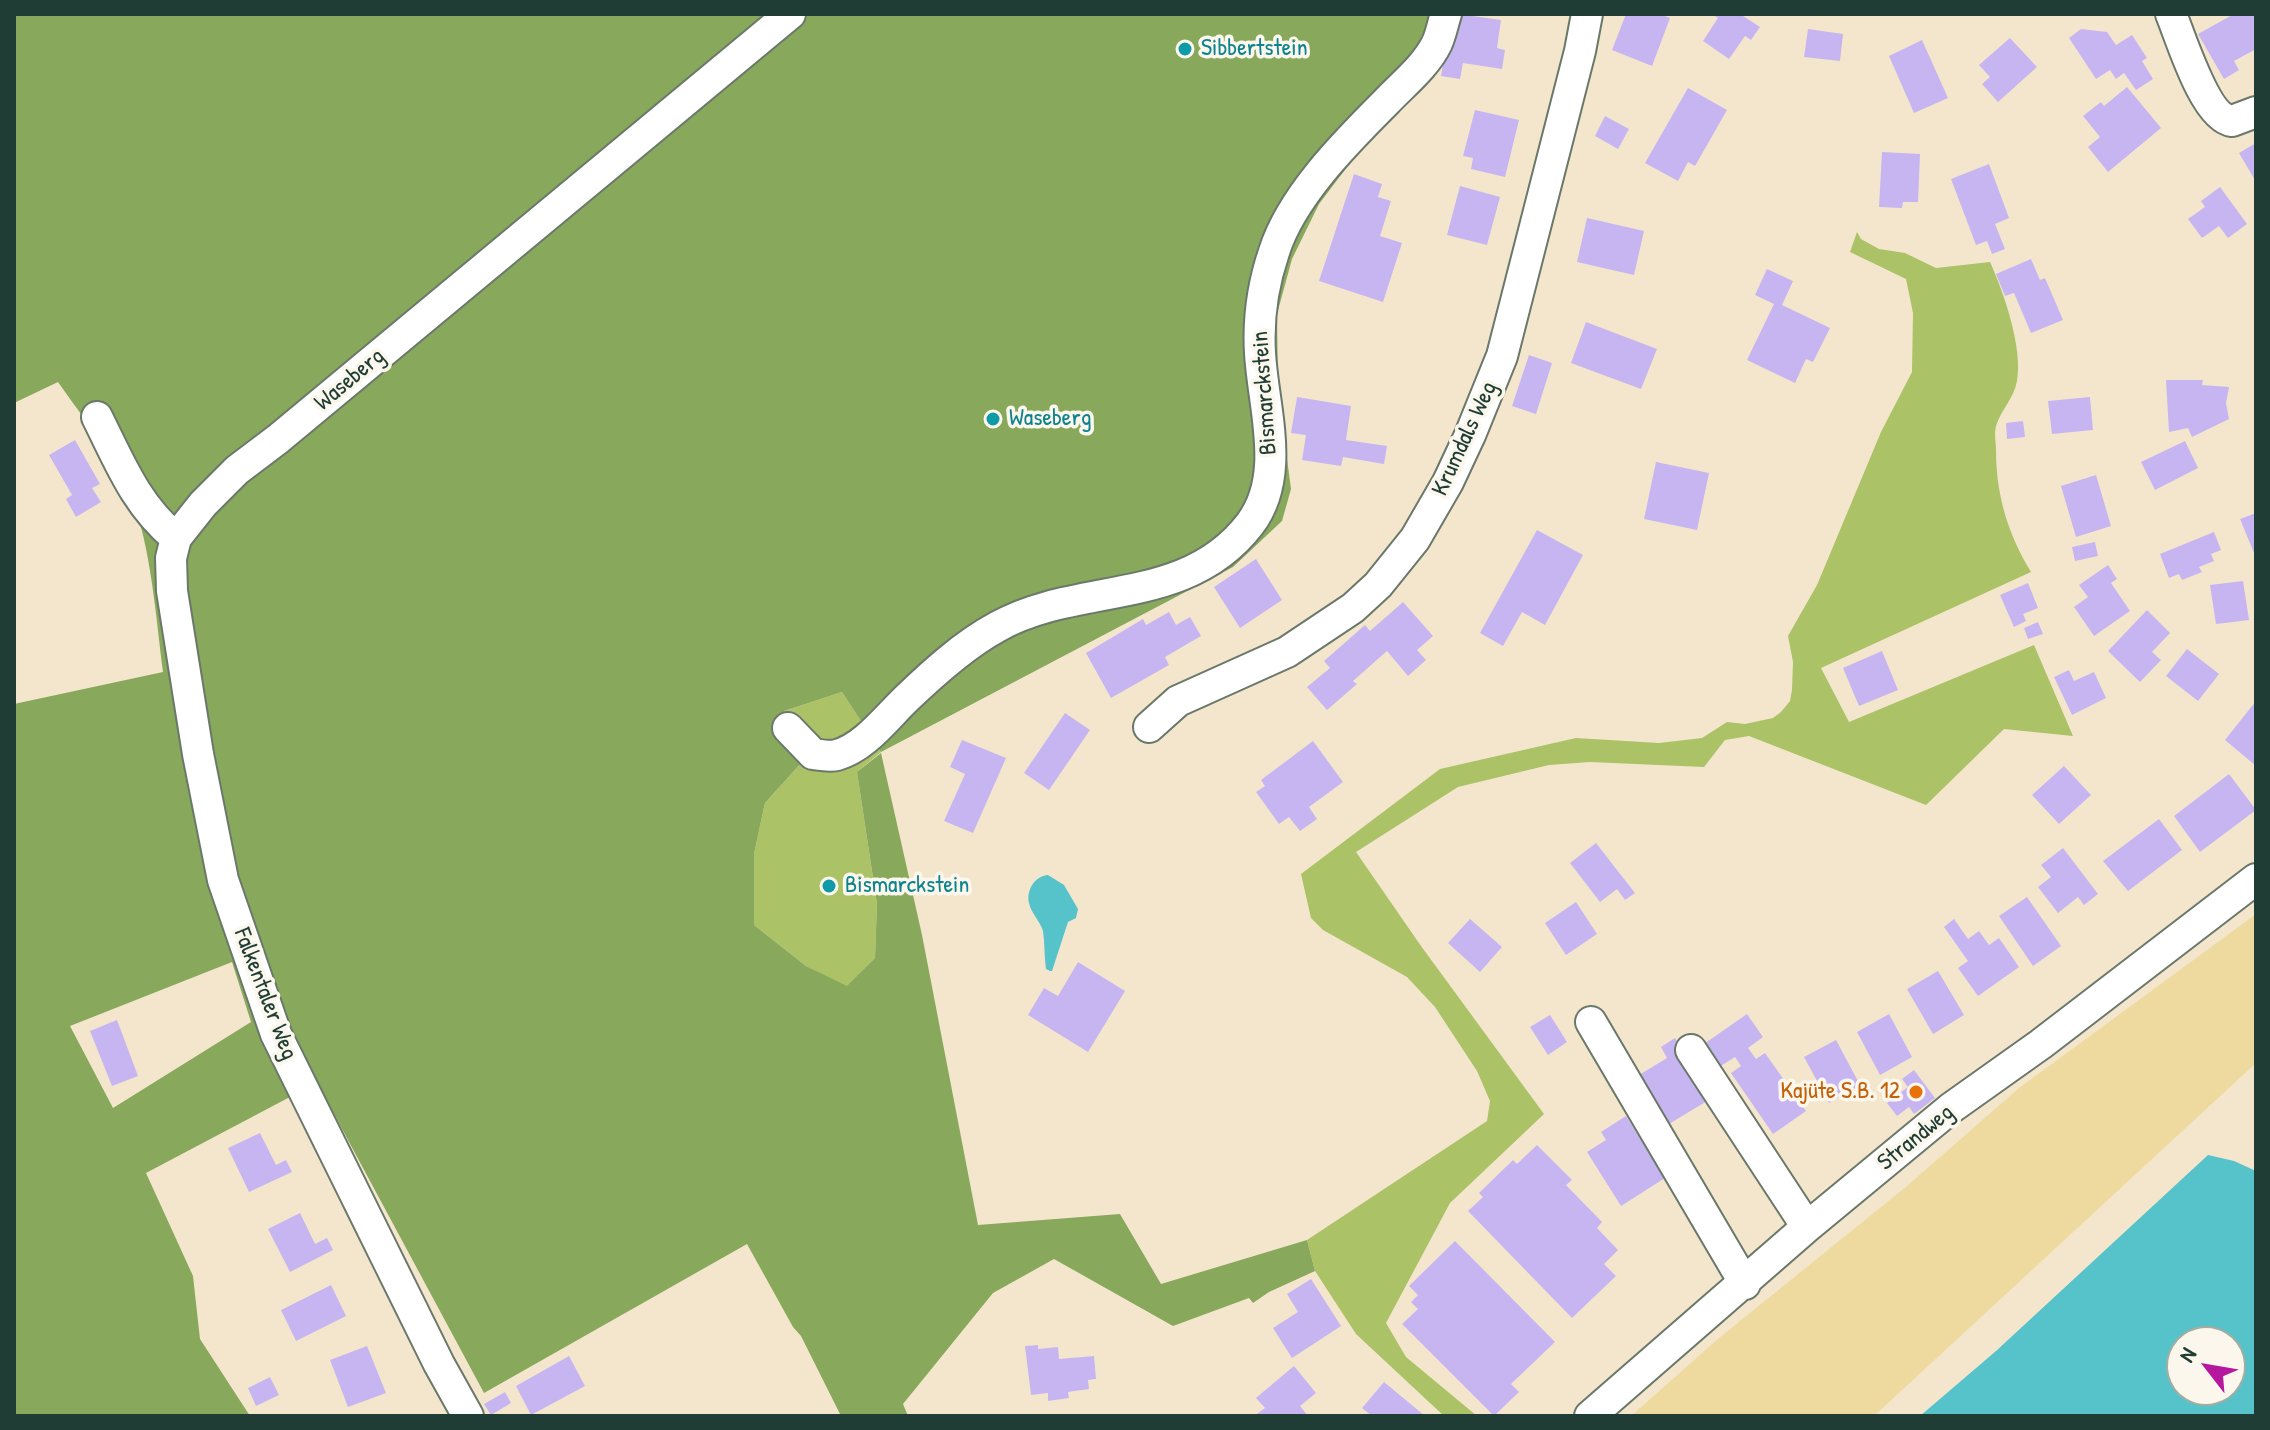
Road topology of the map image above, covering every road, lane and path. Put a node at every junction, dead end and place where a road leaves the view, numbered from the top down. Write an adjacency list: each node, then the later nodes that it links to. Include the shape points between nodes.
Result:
1 (790, 14): 7 (street, Waseberg, via 237,470)
2 (1446, 14): 9 (street, Bismarckstein, via 1436,44 1420,68 1308,190 1275,248 1261,311 1259,350 1270,463 1267,488 1242,534 1187,574 1002,624 937,670 865,740 836,756 813,754)
3 (1587, 14): 8 (street, Krumdals Weg, via 1502,356 1448,482 1415,539 1353,608 1287,652 1178,701)
4 (2171, 14): 5 (street, via 2219,116 2232,121)
5 (2256, 112)
6 (97, 417): 7 (street, via 138,498)
7 (176, 538): 15 (street, Falkentaler Weg, via 172,591 223,880 276,1034)
8 (1149, 727)
9 (788, 728)
10 (2256, 879): 13 (street, Strandweg, via 1951,1108)
11 (1591, 1022): 14 (street)
12 (1691, 1050): 13 (street)
13 (1807, 1227): 14 (street, Strandweg)
14 (1745, 1284): 16 (street, Strandweg)
15 (468, 1416)
16 (1590, 1416)

